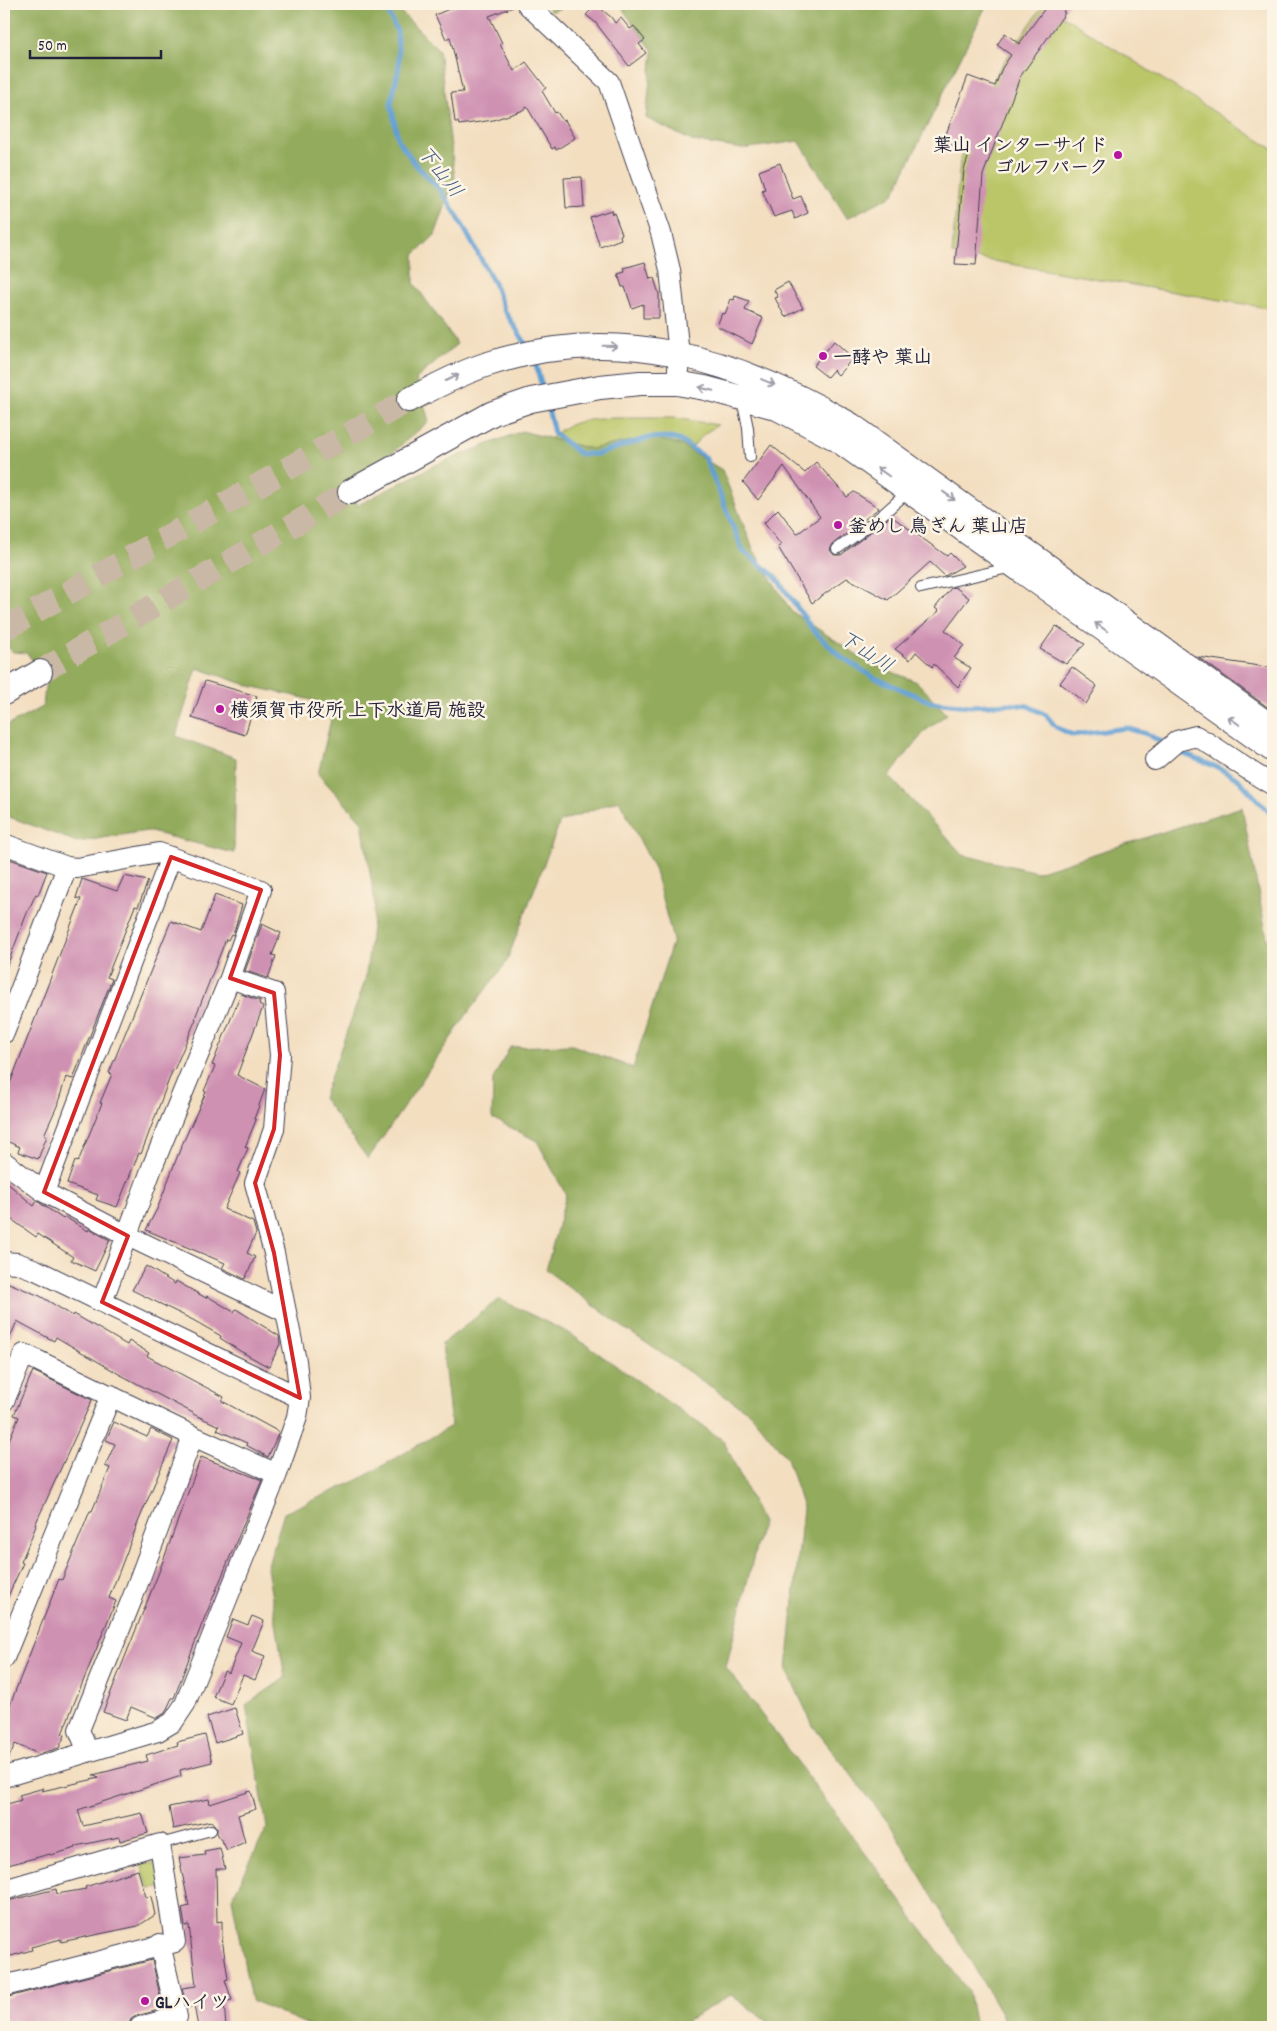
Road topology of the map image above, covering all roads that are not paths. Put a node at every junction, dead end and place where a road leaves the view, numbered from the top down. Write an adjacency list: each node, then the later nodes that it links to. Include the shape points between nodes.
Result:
1 (527, 4): 2 (street, via 609,82 661,233 670,270)
2 (679, 355): 3 (street); 5 (street, one-way to 2, via 452,377 485,365 553,349 611,346 646,348); 14 (street, one-way to 14, via 716,363 752,376 813,403 851,425)
3 (677, 383): 4 (street, one-way to 3); 8 (street, via 600,387 516,405 452,434)
4 (742, 398): 6 (lane); 7 (street, one-way to 4, via 835,438 804,421 775,407)
5 (409, 400)
6 (750, 457)
7 (910, 490): 9 (lane); 10 (street)
8 (350, 492)
9 (837, 549)
10 (1016, 566): 11 (lane); 15 (street, one-way to 10)
11 (921, 588)
12 (40, 672): 13 (street)
13 (4, 693)
14 (1273, 728)
15 (1273, 750)
16 (1157, 758): 17 (street, via 1177,741 1196,736)
17 (1273, 785)
18 (4, 844): 20 (street)
19 (170, 857): 20 (street, via 159,853); 21 (street, via 261,890); 24 (street)
20 (67, 867): 22 (street)
21 (230, 978): 25 (street, via 153,1165); 28 (street, via 274,993 280,1055 274,1129 255,1182)
22 (4, 1033)
23 (4, 1162): 24 (street)
24 (44, 1192): 25 (street)
25 (128, 1236): 27 (street); 28 (street)
26 (4, 1262): 27 (street, via 18,1262)
27 (102, 1302): 30 (street)
28 (286, 1312): 30 (street)
29 (111, 1395): 31 (street, via 24,1354); 32 (street); 34 (street)
30 (300, 1398): 33 (street, via 297,1417)
31 (4, 1401)
32 (193, 1436): 33 (street); 35 (street, via 79,1730)
33 (277, 1474): 35 (street, via 185,1704 173,1722 158,1731)
34 (4, 1658)
35 (88, 1752): 36 (street)
36 (4, 1778)
37 (211, 1830): 38 (lane)
38 (160, 1844): 39 (street); 40 (street, via 175,1942)
39 (4, 1890)
40 (160, 1944): 41 (street); 42 (street)
41 (4, 1986)
42 (178, 2022): 43 (street)
43 (140, 2027)

